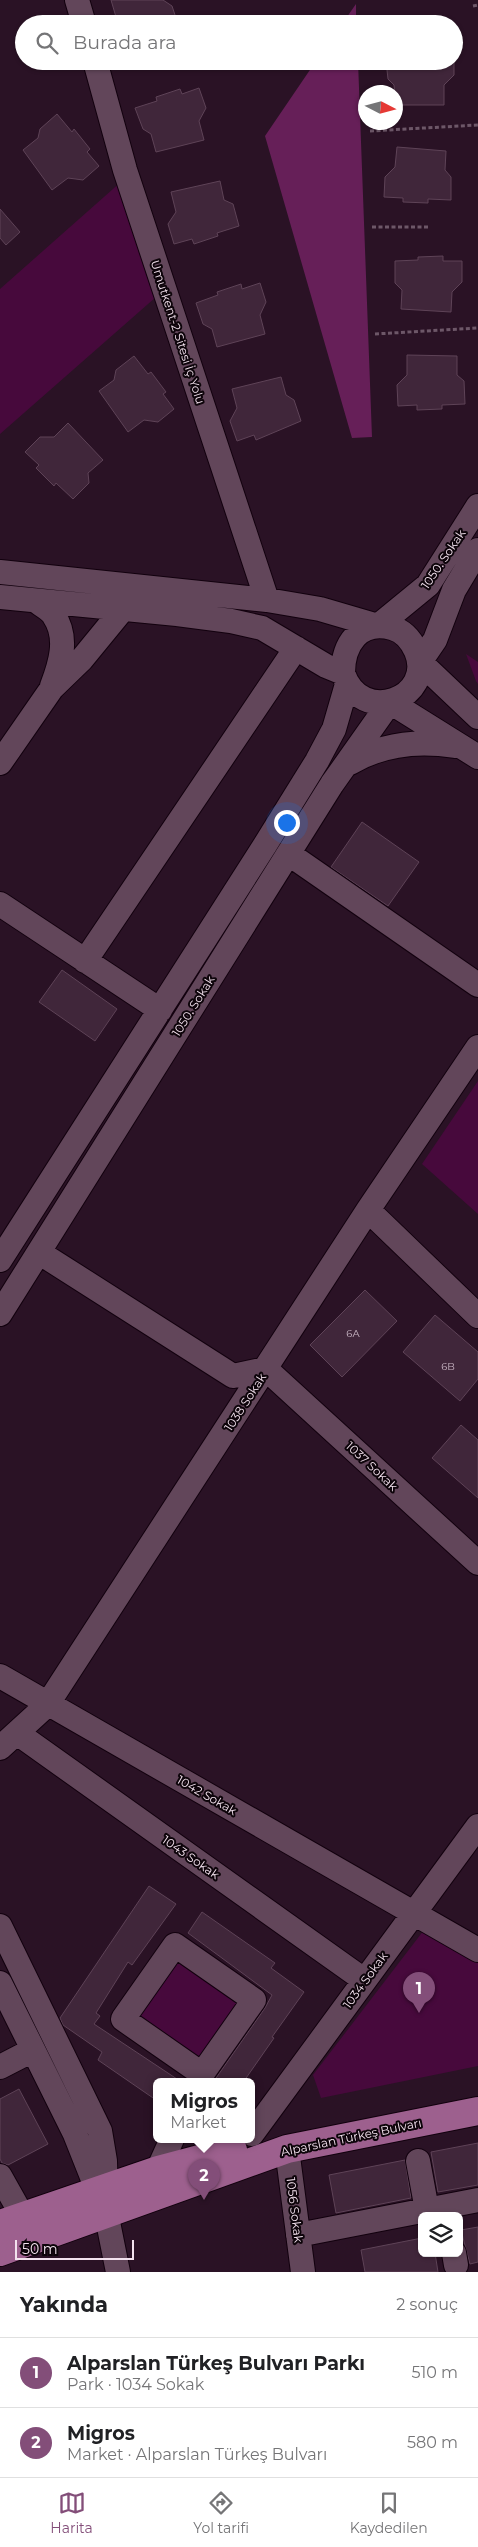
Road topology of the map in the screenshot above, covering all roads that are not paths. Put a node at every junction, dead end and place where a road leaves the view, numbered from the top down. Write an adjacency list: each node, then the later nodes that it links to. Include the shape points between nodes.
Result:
1 (76, 0): 2 (street)
2 (81, 15)
3 (98, 70): 8 (street, Umutkent-2 Sitesi İç Yolu, via 125,170)
4 (478, 506): 11 (street, 1050. Sokak, via 428,585)
5 (478, 550): 13 (street, 1050. Sokak, via 454,590 435,640)
6 (0, 572): 8 (street)
7 (0, 596): 9 (street)
8 (267, 600): 11 (street, via 320,609)
9 (36, 601): 10 (street); 15 (street, via 54,616 60,634 62,652)
10 (123, 609): 12 (street, via 246,624 262,628); 15 (street)
11 (378, 626): 13 (street, via 404,634 413,644); 14 (street, via 367,628 348,645 343,657)
12 (296, 648): 14 (street); 23 (street)
13 (420, 662): 16 (street, via 415,682 408,692); 17 (street)
14 (345, 679): 16 (street, via 363,699 374,703); 25 (street, 1050. Sokak, via 334,729 317,761)
15 (52, 688): 19 (street)
16 (390, 702): 18 (street); 20 (street, 1050. Sokak)
17 (478, 717)
18 (471, 752): 20 (street, via 435,743 395,745 360,757)
19 (0, 763)
20 (346, 766): 21 (street, 1050. Sokak)
21 (289, 854): 24 (street); 29 (street, 1050. Sokak)
22 (0, 904): 23 (street)
23 (85, 961): 25 (street)
24 (478, 985)
25 (160, 1010): 28 (street, 1050. Sokak)
26 (478, 1047): 27 (street, 1038 Sokak)
27 (368, 1210): 31 (street); 32 (street, 1038 Sokak)
28 (4, 1245)
29 (40, 1253): 30 (street, 1050. Sokak); 32 (street, via 233,1376)
30 (0, 1314)
31 (478, 1316)
32 (266, 1369): 33 (street, 1037 Sokak); 35 (street, 1038 Sokak)
33 (478, 1563)
34 (0, 1676): 35 (street, 1042 Sokak)
35 (47, 1705): 36 (street, 1038 Sokak); 38 (street, 1042 Sokak)
36 (8, 1741): 41 (street, 1043 Sokak)
37 (478, 1826): 38 (street, 1034 Sokak)
38 (414, 1913): 40 (street, 1042 Sokak); 41 (street, 1034 Sokak)
39 (0, 1926): 56 (street, via 100,2131 106,2161)
40 (478, 1950)
41 (364, 1980): 48 (street, 1034 Sokak)
42 (0, 1983): 43 (street)
43 (33, 2050): 44 (street); 56 (street, via 76,2134)
44 (0, 2066)
45 (200, 2078): 45 (street, via 254,2000 175,1945 123,2019)
46 (478, 2096): 49 (main road, Alparslan Türkeş Bulvarı)
47 (478, 2111): 52 (main road, Alparslan Türkeş Bulvarı)
48 (255, 2129)
49 (255, 2138)
50 (170, 2143): 54 (street)
51 (238, 2143): 54 (main road, Alparslan Türkeş Bulvarı)
52 (287, 2149): 57 (main road, Alparslan Türkeş Bulvarı); 61 (street, 1056 Sokak)
53 (418, 2161): 59 (street)
54 (158, 2170): 56 (main road, Alparslan Türkeş Bulvarı); 57 (street)
55 (0, 2176): 60 (street)
56 (103, 2198): 57 (main road, Alparslan Türkeş Bulvarı); 60 (main road, Alparslan Türkeş Bulvarı); 62 (main road, Alparslan Türkeş Bulvarı); 63 (street)
57 (145, 2198)
58 (478, 2200): 59 (street)
59 (439, 2210): 61 (street)
60 (11, 2220)
61 (298, 2235): 64 (street, 1056 Sokak)
62 (0, 2252)
63 (118, 2272)
64 (303, 2272)

